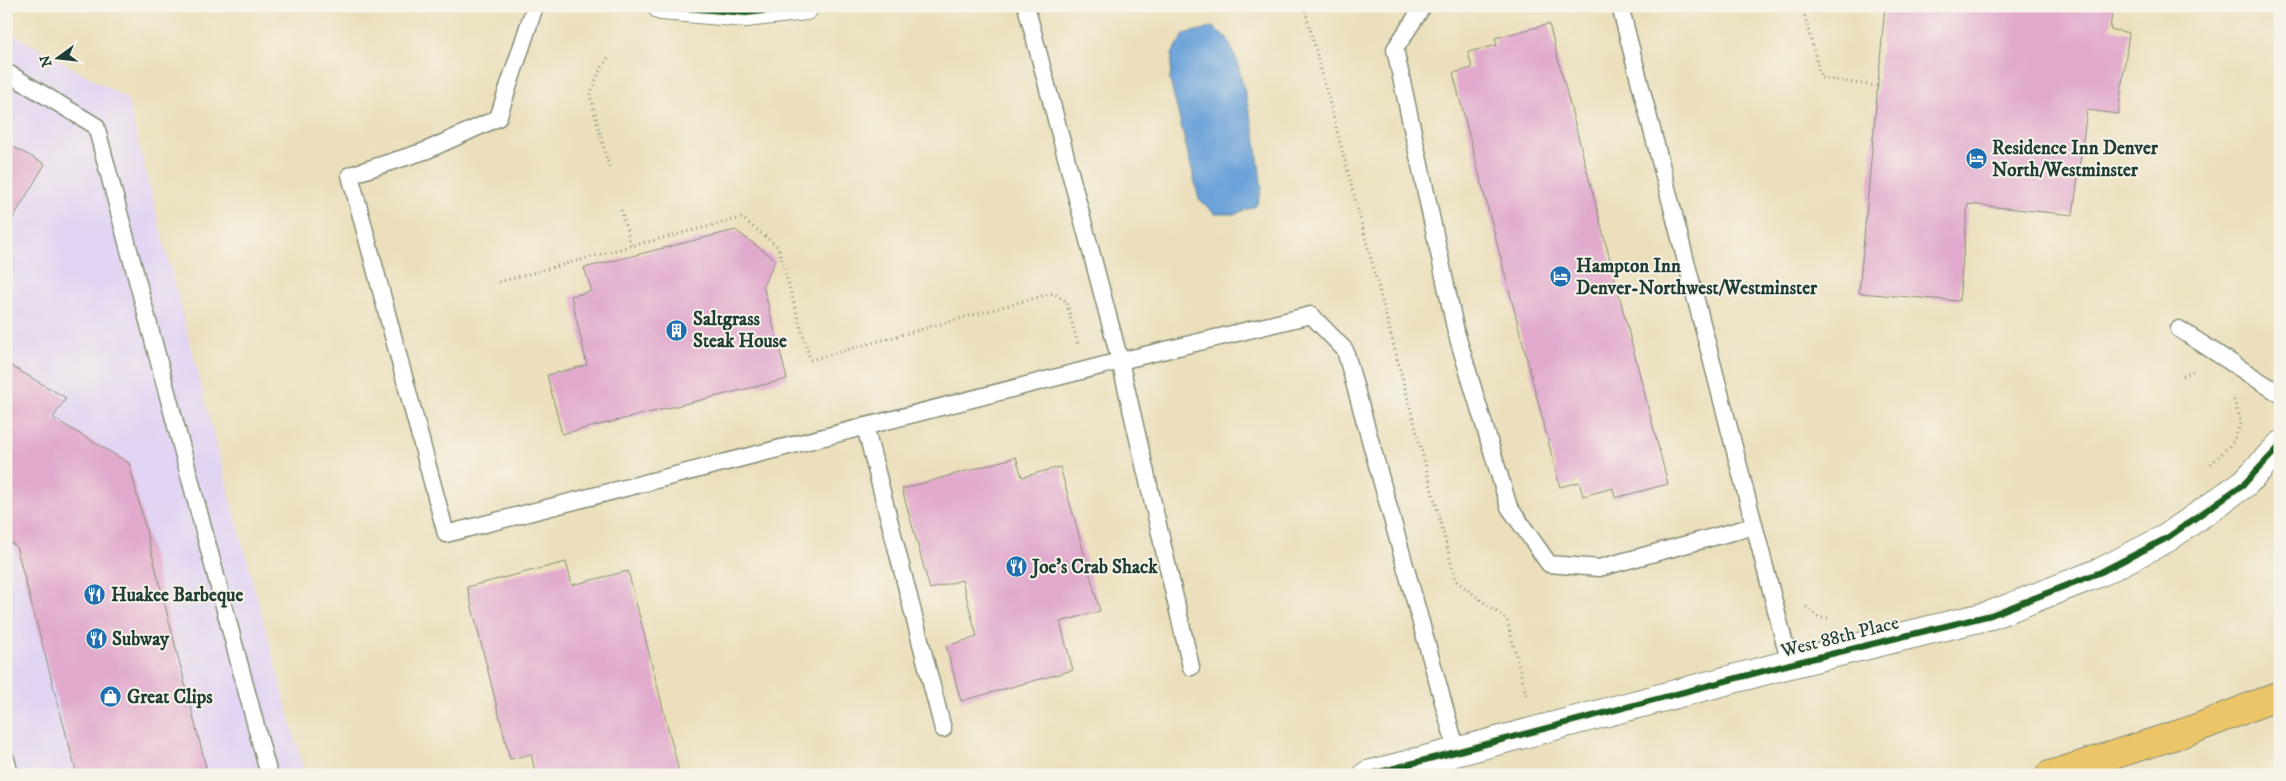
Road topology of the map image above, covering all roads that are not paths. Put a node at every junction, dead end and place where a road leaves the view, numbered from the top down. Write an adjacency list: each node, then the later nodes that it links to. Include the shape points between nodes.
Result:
1 (535, 6): 11 (lane, via 498,118 425,151 350,175 446,534)
2 (662, 6): 3 (street, via 746,13)
3 (805, 6)
4 (1026, 6): 9 (lane)
5 (1423, 6): 13 (lane, via 1395,50 1456,332 1509,507 1549,564 1599,568)
6 (1620, 6): 13 (lane)
7 (6, 72): 21 (lane, via 96,126)
8 (2179, 329): 10 (lane)
9 (1120, 361): 11 (lane); 15 (lane); 18 (lane, via 1311,315 1345,350)
10 (2280, 394)
11 (865, 426): 17 (lane)
12 (2280, 446): 14 (street, West 88th Place, via 2245,483 2206,511 2166,538 2102,572 1991,615)
13 (1754, 526): 14 (lane)
14 (1790, 664): 18 (street, West 88th Place)
15 (1191, 667)
16 (2280, 695): 23 (highway, via 2192,730)
17 (944, 729)
18 (1457, 752): 22 (street, West 88th Place)
19 (6, 759): 20 (lane)
20 (10, 775)
21 (269, 775)
22 (1368, 775)
23 (2050, 775)

